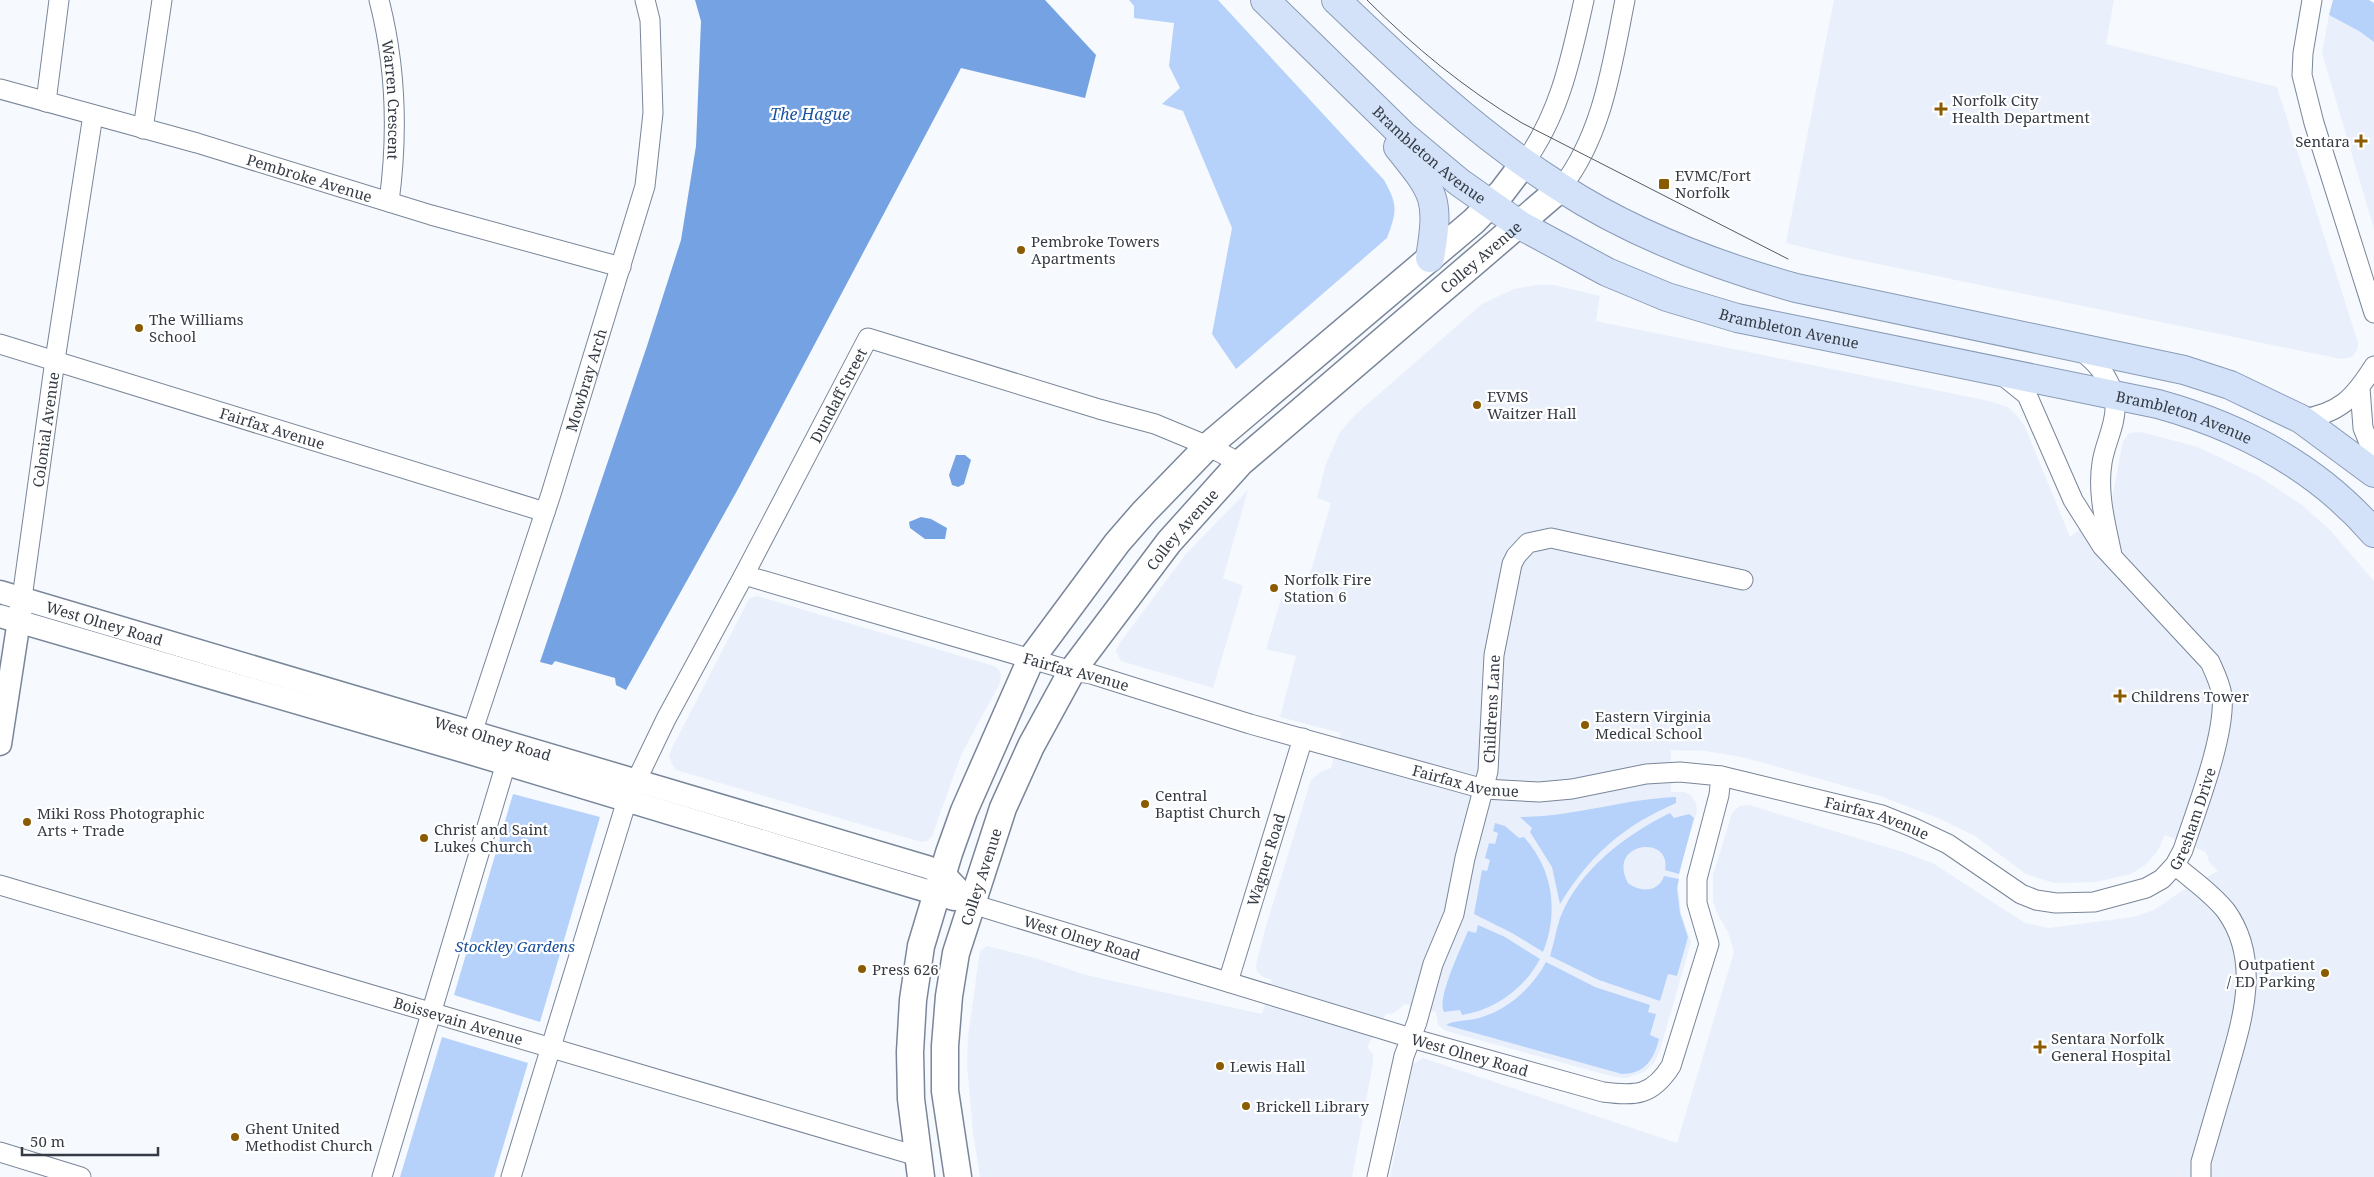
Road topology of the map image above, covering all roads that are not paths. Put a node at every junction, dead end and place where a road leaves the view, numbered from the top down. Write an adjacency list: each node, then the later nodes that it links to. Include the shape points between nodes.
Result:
1 (59, 0): 12 (street)
2 (162, 0): 14 (street)
3 (379, 0): 17 (street, Warren Crescent, via 393,72 395,139)
4 (645, 0): 21 (street, Mowbray Arch, via 650,20 653,113 645,186)
5 (1265, 0): 10 (main road, Brambleton Avenue)
6 (1336, 0): 15 (main road, via 1459,113)
7 (1584, 0): 15 (street, via 1558,101)
8 (1625, 0): 16 (street, Colley Avenue, via 1600,114 1582,156)
9 (2312, 0): 22 (street, via 2302,53 2302,75)
10 (1334, 68): 18 (main road, Brambleton Avenue, via 1417,148); 20 (main road, via 1422,177 1432,194 1434,226)
11 (0, 89): 12 (street, Pembroke Avenue)
12 (46, 102): 13 (street, Pembroke Avenue)
13 (93, 115): 14 (street, Pembroke Avenue); 25 (street, Colonial Avenue)
14 (143, 128): 17 (street, Pembroke Avenue)
15 (1524, 163): 16 (main road); 18 (main road)
16 (1561, 188): 19 (main road, Colley Avenue); 24 (main road, via 1664,242 1742,273 1853,301)
17 (389, 202): 21 (street, Pembroke Avenue)
18 (1490, 205): 19 (main road, Brambleton Avenue); 20 (main road)
19 (1520, 225): 27 (main road, Brambleton Avenue, via 1607,272 1701,308); 33 (main road, Colley Avenue)
20 (1430, 258): 31 (main road)
21 (621, 266): 35 (street, Mowbray Arch)
22 (2374, 313)
23 (0, 344): 25 (street, Fairfax Avenue)
24 (2075, 346): 29 (street, via 2105,374); 30 (main road, via 2193,373 2230,385)
25 (55, 360): 35 (street, Fairfax Avenue); 41 (street, Colonial Avenue)
26 (2374, 366): 28 (street)
27 (1998, 372): 29 (main road, Brambleton Avenue); 37 (street, Gresham Drive, via 2027,395 2073,500)
28 (2360, 388): 30 (street, via 2323,416); 32 (street, via 2363,428)
29 (2112, 394): 36 (main road, Brambleton Avenue, via 2192,413 2263,444 2321,481); 37 (street, via 2115,408 2102,464 2101,502)
30 (2301, 419): 34 (main road)
31 (1208, 446): 33 (street, Dundaff Street); 38 (street, Dundaff Street, via 1155,424 868,338); 43 (main road, via 1117,543)
32 (2374, 455)
33 (1240, 463): 44 (main road, Colley Avenue, via 1168,542)
34 (2374, 473)
35 (545, 512): 46 (street, Mowbray Arch)
36 (2374, 533)
37 (2113, 559): 52 (street, Gresham Drive, via 2210,662 2222,694 2216,744 2184,850)
38 (744, 575): 43 (street, Fairfax Avenue); 51 (street, Dundaff Street)
39 (1743, 580): 50 (street, Childrens Lane, via 1551,538 1528,544 1512,564 1494,655 1490,760)
40 (0, 592): 41 (street, West Olney Road)
41 (22, 598): 42 (street, Colonial Avenue); 46 (street, West Olney Road)
42 (9, 618): 46 (street, West Olney Road); 47 (street, Colonial Avenue)
43 (1031, 659): 44 (street, Fairfax Avenue); 53 (main road, via 964,811)
44 (1072, 670): 45 (street, Fairfax Avenue); 55 (main road, Colley Avenue, via 1031,746 1003,808)
45 (1303, 738): 50 (street, Fairfax Avenue); 56 (street, Wagner Road)
46 (471, 743): 48 (street, West Olney Road)
47 (0, 744)
48 (509, 754): 51 (street, West Olney Road); 57 (street)
49 (1720, 776): 50 (street, Fairfax Avenue, via 1680,772 1646,774 1572,789 1539,792); 52 (street, Fairfax Avenue, via 1882,815 1948,844 2011,888 2036,900 2094,902 2131,894 2162,879); 58 (street, West Olney Road, via 1719,795 1697,880 1697,903 1709,944 1671,1066 1658,1084 1641,1093 1603,1092)
50 (1484, 789): 58 (street, Childrens Lane, via 1454,914 1433,964)
51 (631, 790): 53 (street, West Olney Road); 59 (street)
52 (2175, 865): 67 (street, Gresham Drive, via 2212,895 2226,911 2242,945 2246,972 2244,1015 2201,1162)
53 (940, 884): 55 (street, West Olney Road); 61 (main road, via 921,946 913,1000 910,1089)
54 (0, 885): 57 (street, Boissevain Avenue)
55 (972, 904): 56 (street, West Olney Road); 65 (main road, Colley Avenue, via 956,953 945,1046 945,1092)
56 (1228, 982): 58 (street, West Olney Road)
57 (432, 1013): 59 (street, Boissevain Avenue); 63 (street)
58 (1411, 1038): 66 (street, Childrens Lane, via 1404,1056)
59 (549, 1049): 61 (street, Boissevain Avenue); 64 (street)
60 (0, 1152): 62 (street)
61 (919, 1167)
62 (81, 1177)
63 (382, 1177)
64 (511, 1177)
65 (958, 1177)
66 (1377, 1177)
67 (2201, 1177)

